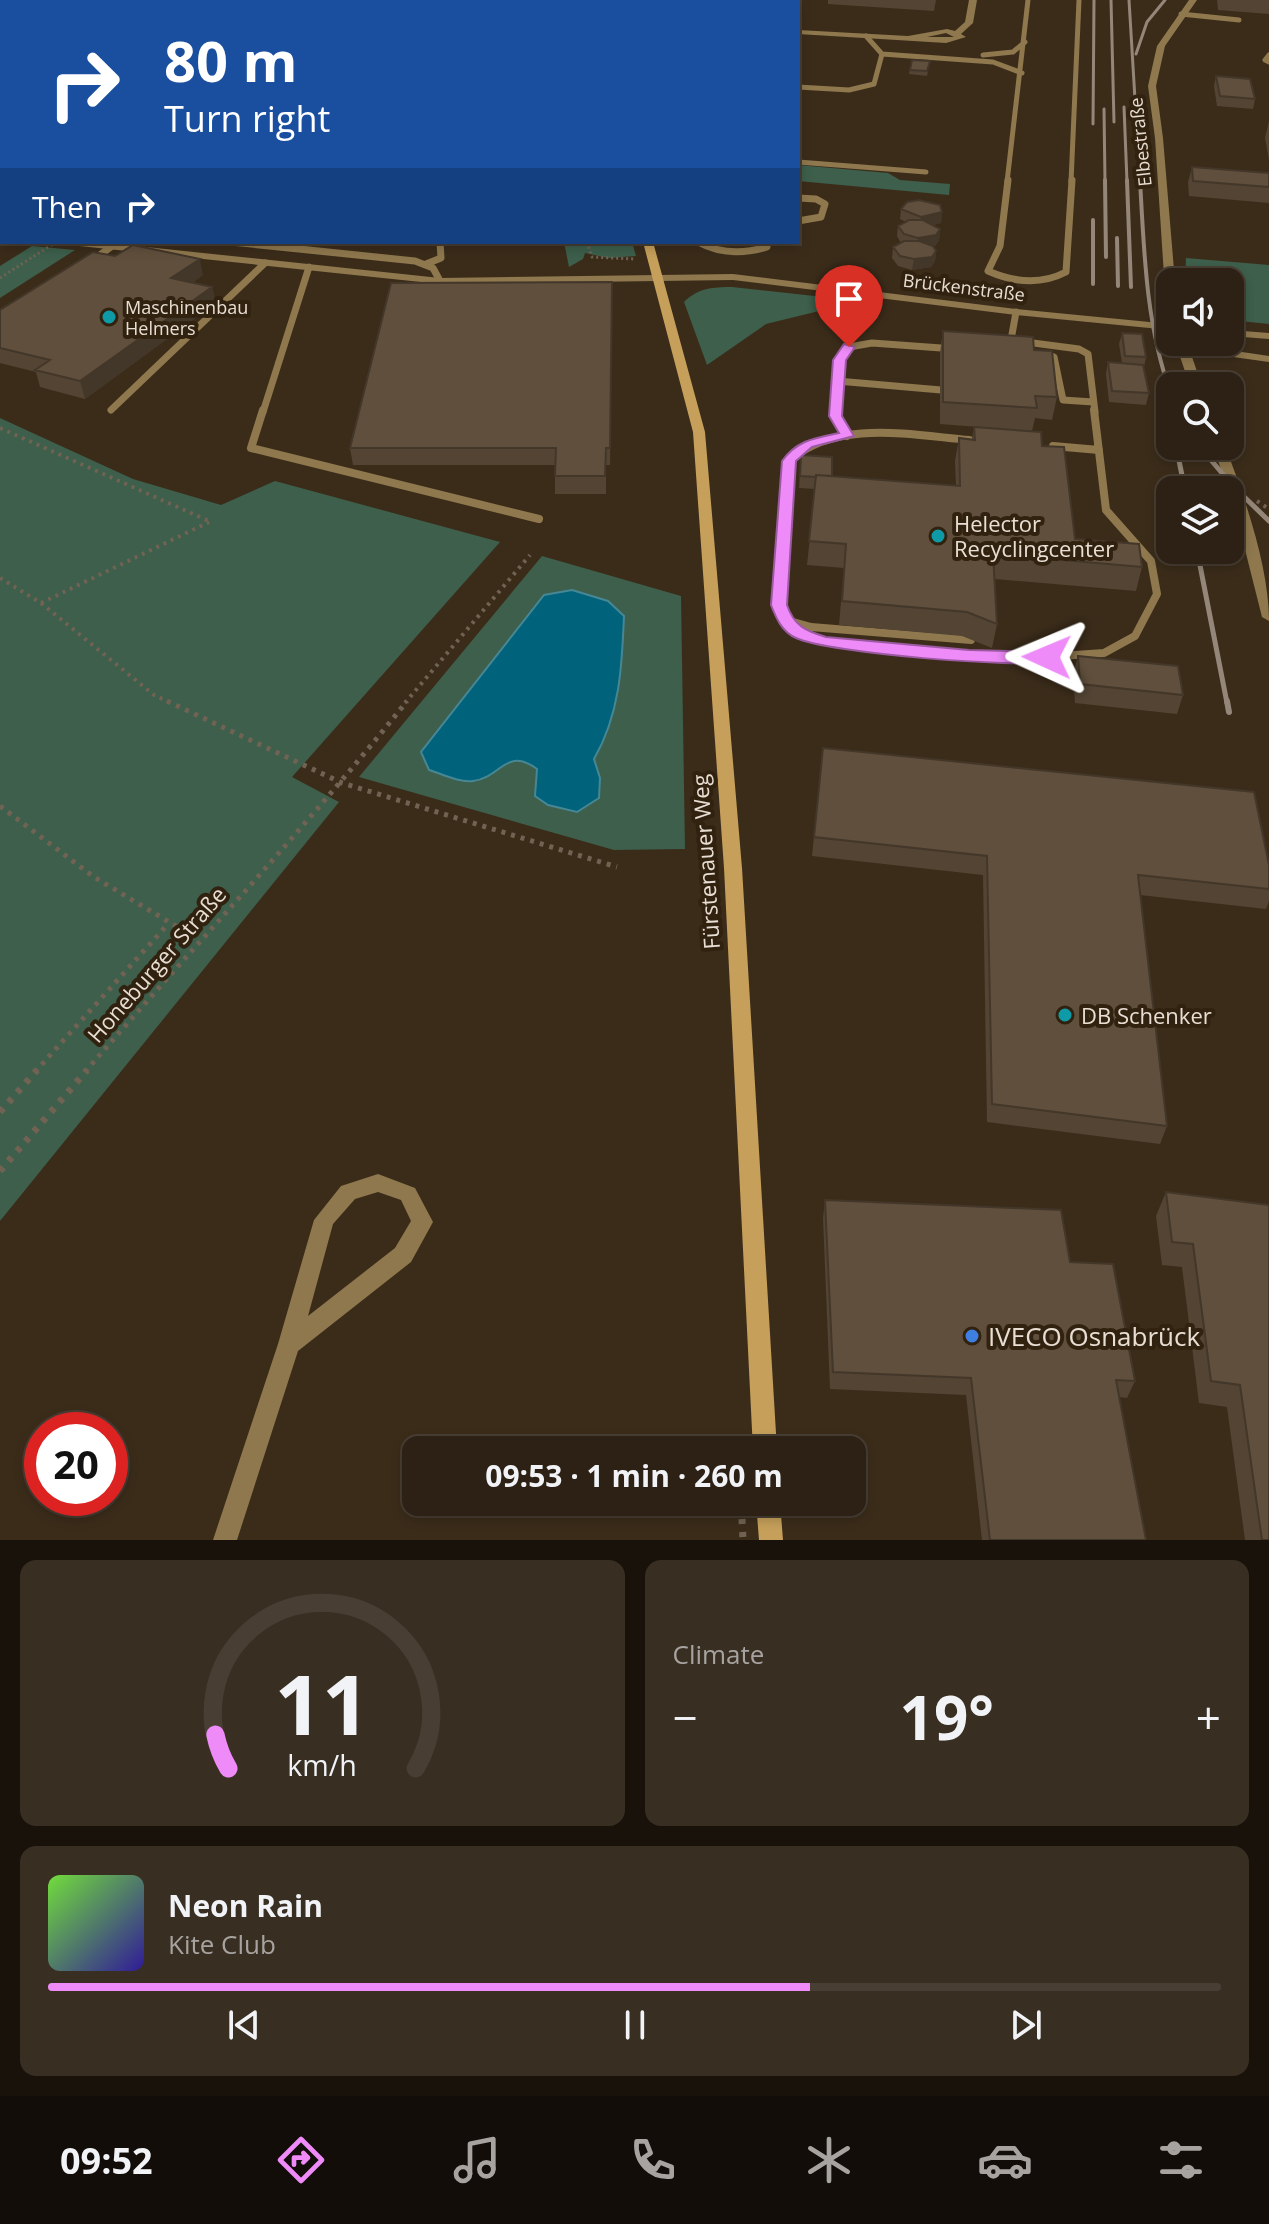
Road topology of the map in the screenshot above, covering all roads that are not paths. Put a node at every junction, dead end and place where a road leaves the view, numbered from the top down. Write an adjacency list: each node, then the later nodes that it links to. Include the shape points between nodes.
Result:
1 (973, 0): 8 (street, via 969,23 957,40)
2 (1028, 0): 9 (lane)
3 (1079, 0): 13 (lane, via 1066,272 1044,281 988,271 1000,246)
4 (1193, 0): 5 (street, Elbestraße)
5 (1181, 14): 6 (lane); 29 (street, Elbestraße, via 1161,46 1152,86)
6 (1239, 20)
7 (800, 32): 8 (street)
8 (869, 39): 9 (lane, via 898,49 992,56 1013,52); 11 (lane)
9 (1025, 42): 13 (lane)
10 (1269, 55): 12 (lane)
11 (882, 56): 13 (lane, via 991,65); 14 (lane, via 874,84 849,90)
12 (1269, 62)
13 (1022, 76)
14 (800, 87)
15 (800, 162): 16 (lane)
16 (926, 172)
17 (800, 198): 18 (lane, via 825,204 821,217)
18 (800, 221)
19 (116, 244): 25 (street); 27 (lane)
20 (249, 244): 26 (lane)
21 (440, 244): 26 (lane, via 441,258)
22 (649, 244): 30 (street, Fürstenauer Weg)
23 (701, 244): 24 (lane, via 752,252)
24 (767, 244)
25 (265, 263): 28 (street); 33 (lane)
26 (426, 264): 31 (lane)
27 (81, 267)
28 (309, 267): 31 (street); 51 (lane, via 251,448)
29 (1168, 268)
30 (659, 276): 31 (street); 34 (street, Brückenstraße, via 733,277); 56 (street, Fürstenauer Weg, via 699,432 733,868)
31 (440, 281)
32 (217, 296): 33 (lane)
33 (229, 299): 45 (lane)
34 (1016, 312): 35 (street, Brückenstraße); 44 (lane, via 1010,344 1088,354)
35 (1156, 326)
36 (1244, 334): 37 (street)
37 (1269, 336)
38 (963, 349): 42 (lane, via 859,344 843,353)
39 (1039, 355): 44 (lane, via 1054,357 1063,400)
40 (1244, 355): 41 (street)
41 (1269, 359)
42 (837, 381): 43 (lane); 46 (lane, via 835,416)
43 (941, 390)
44 (1093, 402): 49 (lane)
45 (111, 410)
46 (847, 436): 47 (lane); 53 (lane, via 808,444 789,461 779,605)
47 (976, 441)
48 (1037, 445): 49 (lane)
49 (1099, 450): 53 (lane, via 1106,510 1151,561 1157,594 1135,636 1104,653 969,655 824,642 798,634)
50 (1224, 460): 52 (street)
51 (539, 519)
52 (1269, 617)
53 (784, 620): 54 (lane, via 811,627)
54 (971, 640)
55 (289, 1344): 55 (street, via 324,1220 348,1192 363,1187 378,1183 408,1194 422,1222 403,1255); 58 (street)
56 (764, 1436)
57 (769, 1516): 59 (street)
58 (225, 1540)
59 (771, 1540)

